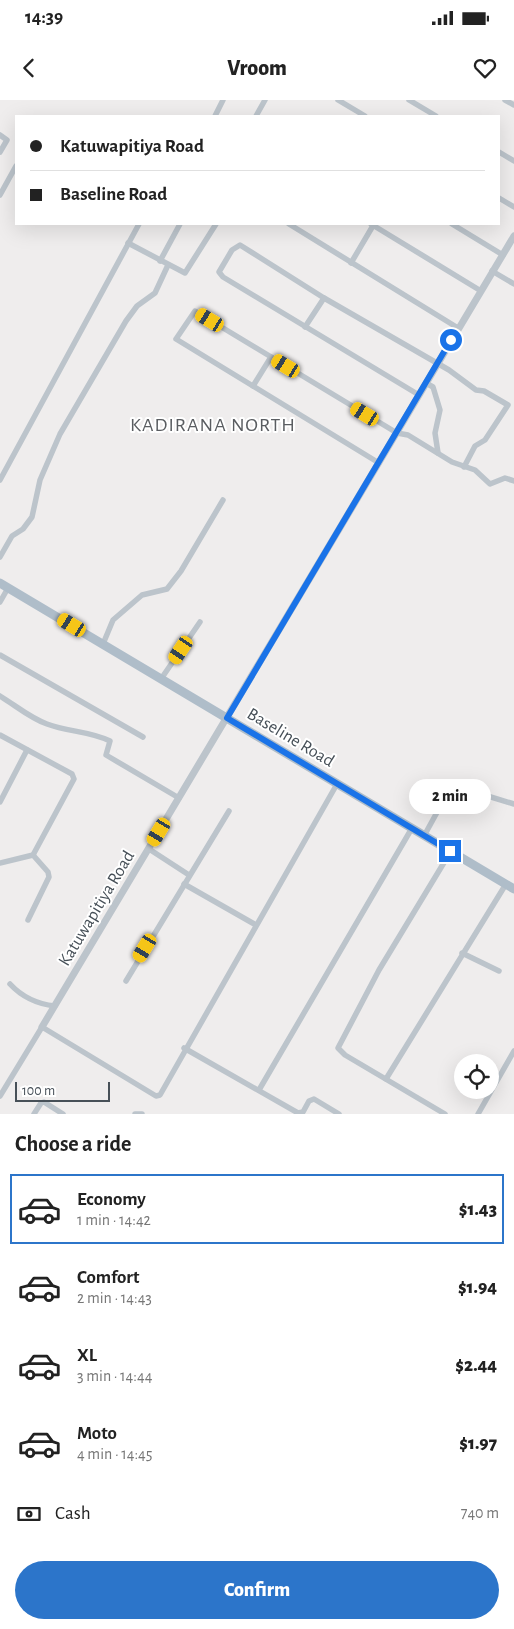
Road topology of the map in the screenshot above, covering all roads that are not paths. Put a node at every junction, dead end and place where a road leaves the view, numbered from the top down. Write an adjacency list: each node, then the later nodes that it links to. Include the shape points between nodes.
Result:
1 (223, 100): 7 (street)
2 (265, 100): 8 (street)
3 (338, 100): 9 (street)
4 (408, 100): 10 (street)
5 (505, 100): 6 (street)
6 (514, 105)
7 (215, 115)
8 (257, 115)
9 (363, 115)
10 (434, 115)
11 (0, 135): 12 (street, via 7,140)
12 (0, 152)
13 (500, 153): 14 (street)
14 (514, 161)
15 (15, 168): 16 (street)
16 (0, 195)
17 (500, 199): 18 (street)
18 (514, 207)
19 (138, 225): 27 (street)
20 (179, 225): 29 (street)
21 (215, 225): 31 (street, via 187,273)
22 (291, 225): 30 (street)
23 (372, 225): 30 (street)
24 (375, 225): 34 (street)
25 (454, 225): 28 (street)
26 (514, 236): 28 (street, Katuwapitiya Road)
27 (128, 243): 29 (street); 47 (street)
28 (503, 255): 32 (street, Katuwapitiya Road)
29 (160, 261): 31 (street)
30 (351, 263): 37 (street)
31 (168, 265): 50 (street, via 155,293 137,306 126,322 60,434 40,480 32,517 23,529 12,536)
32 (492, 272): 33 (street); 34 (street, Katuwapitiya Road)
33 (514, 284)
34 (481, 291): 37 (street, Katuwapitiya Road)
35 (324, 298): 36 (street); 36 (street, via 240,245 225,260 220,274); 39 (street)
36 (305, 327): 42 (street)
37 (458, 328): 39 (street, Katuwapitiya Road)
38 (271, 357): 41 (street); 41 (street, via 195,311 176,339); 43 (street)
39 (438, 363): 40 (street, Katuwapitiya Road); 46 (street, via 476,390 508,405 485,440 475,446)
40 (426, 383): 42 (street, Katuwapitiya Road); 44 (street, via 433,387 440,410 435,433)
41 (253, 386): 45 (street)
42 (419, 395): 43 (street, Katuwapitiya Road)
43 (397, 433): 44 (street, via 408,435); 45 (street, Katuwapitiya Road)
44 (438, 453): 46 (street)
45 (379, 464): 58 (street, Katuwapitiya Road)
46 (464, 467): 48 (street, via 475,470 490,484 505,478)
47 (0, 480)
48 (514, 481)
49 (223, 500): 54 (street, via 168,588 142,596 113,620)
50 (0, 557)
51 (4, 585): 52 (street); 54 (main road, Baseline Road)
52 (0, 602)
53 (200, 622): 56 (street)
54 (103, 644): 56 (main road, Baseline Road)
55 (0, 655): 60 (street)
56 (161, 679): 58 (main road, Baseline Road)
57 (0, 696): 63 (street, via 45,724 95,734 110,741 106,755)
58 (227, 718): 62 (main road, Baseline Road); 63 (street, Katuwapitiya Road)
59 (0, 735): 61 (street)
60 (143, 737)
61 (27, 750): 64 (street); 71 (street, via 72,774 74,779)
62 (337, 784): 67 (main road, Baseline Road); 79 (street)
63 (179, 798): 69 (street, Katuwapitiya Road)
64 (0, 802)
65 (514, 804): 68 (street, via 452,785)
66 (229, 811): 74 (street)
67 (412, 828): 68 (main road, Baseline Road); 89 (street)
68 (424, 836): 70 (main road, Baseline Road)
69 (149, 849): 74 (street); 84 (street, Katuwapitiya Road)
70 (450, 851): 76 (main road, Baseline Road); 88 (street, via 379,970 338,1048)
71 (33, 855): 72 (street); 78 (street, via 49,876)
72 (3, 862): 73 (street)
73 (0, 869)
74 (189, 875): 75 (street)
75 (184, 884): 79 (street); 82 (street)
76 (506, 884): 77 (main road, Baseline Road); 80 (street)
77 (514, 889)
78 (28, 920)
79 (256, 925): 86 (street)
80 (462, 953): 81 (street); 88 (street)
81 (499, 971)
82 (126, 980)
83 (10, 984): 84 (street, via 24,996)
84 (55, 1006): 85 (street, Katuwapitiya Road)
85 (42, 1027): 86 (street, via 156,1096 160,1095); 90 (street)
86 (184, 1048): 89 (street)
87 (514, 1051): 97 (street)
88 (386, 1079): 96 (street)
89 (259, 1090): 95 (street, via 298,1114 314,1099)
90 (0, 1096)
91 (34, 1114): 92 (street, via 44,1102)
92 (63, 1114)
93 (135, 1114): 94 (street)
94 (142, 1114)
95 (338, 1114)
96 (445, 1114)
97 (478, 1114)

